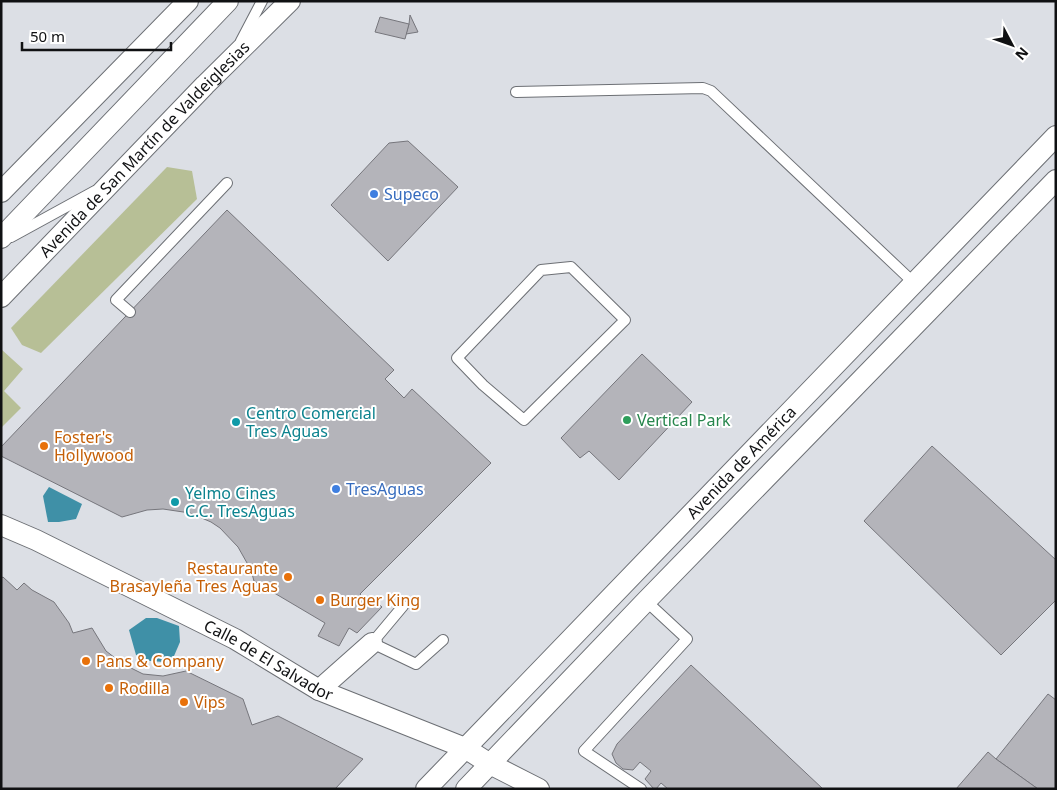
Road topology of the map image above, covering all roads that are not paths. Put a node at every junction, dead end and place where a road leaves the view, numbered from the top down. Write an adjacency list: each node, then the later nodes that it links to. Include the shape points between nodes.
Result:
1 (188, 1): 11 (street)
2 (228, 1): 12 (street)
3 (262, 1): 5 (lane)
4 (290, 1): 5 (street, Avenida de San Martín de Valdeiglesias)
5 (231, 60): 8 (street, Avenida de San Martín de Valdeiglesias)
6 (516, 92): 14 (lane, via 703,88 710,91)
7 (1056, 136): 14 (street, Avenida de América)
8 (118, 178): 13 (lane); 15 (street, Avenida de San Martín de Valdeiglesias)
9 (1056, 180): 19 (street, Avenida de América)
10 (227, 183): 16 (lane, via 116,300)
11 (1, 192)
12 (1, 238)
13 (1, 242)
14 (914, 283): 24 (street, Avenida de América)
15 (1, 297)
16 (130, 312)
17 (457, 358): 17 (lane, via 524,420 625,320 571,268 541,270)
18 (1, 525): 23 (street, Calle de El Salvador, via 235,639)
19 (646, 601): 25 (street, Avenida de América); 29 (lane, via 687,639 584,751)
20 (404, 606): 22 (lane)
21 (443, 640): 22 (lane, via 416,664)
22 (372, 643): 23 (street)
23 (319, 690): 24 (street, Calle de El Salvador)
24 (465, 748): 25 (street, Calle de El Salvador); 26 (street, Avenida de América)
25 (490, 764): 27 (street, Avenida de América); 28 (street, Calle de El Salvador)
26 (426, 789)
27 (466, 789)
28 (539, 789)
29 (641, 789)

